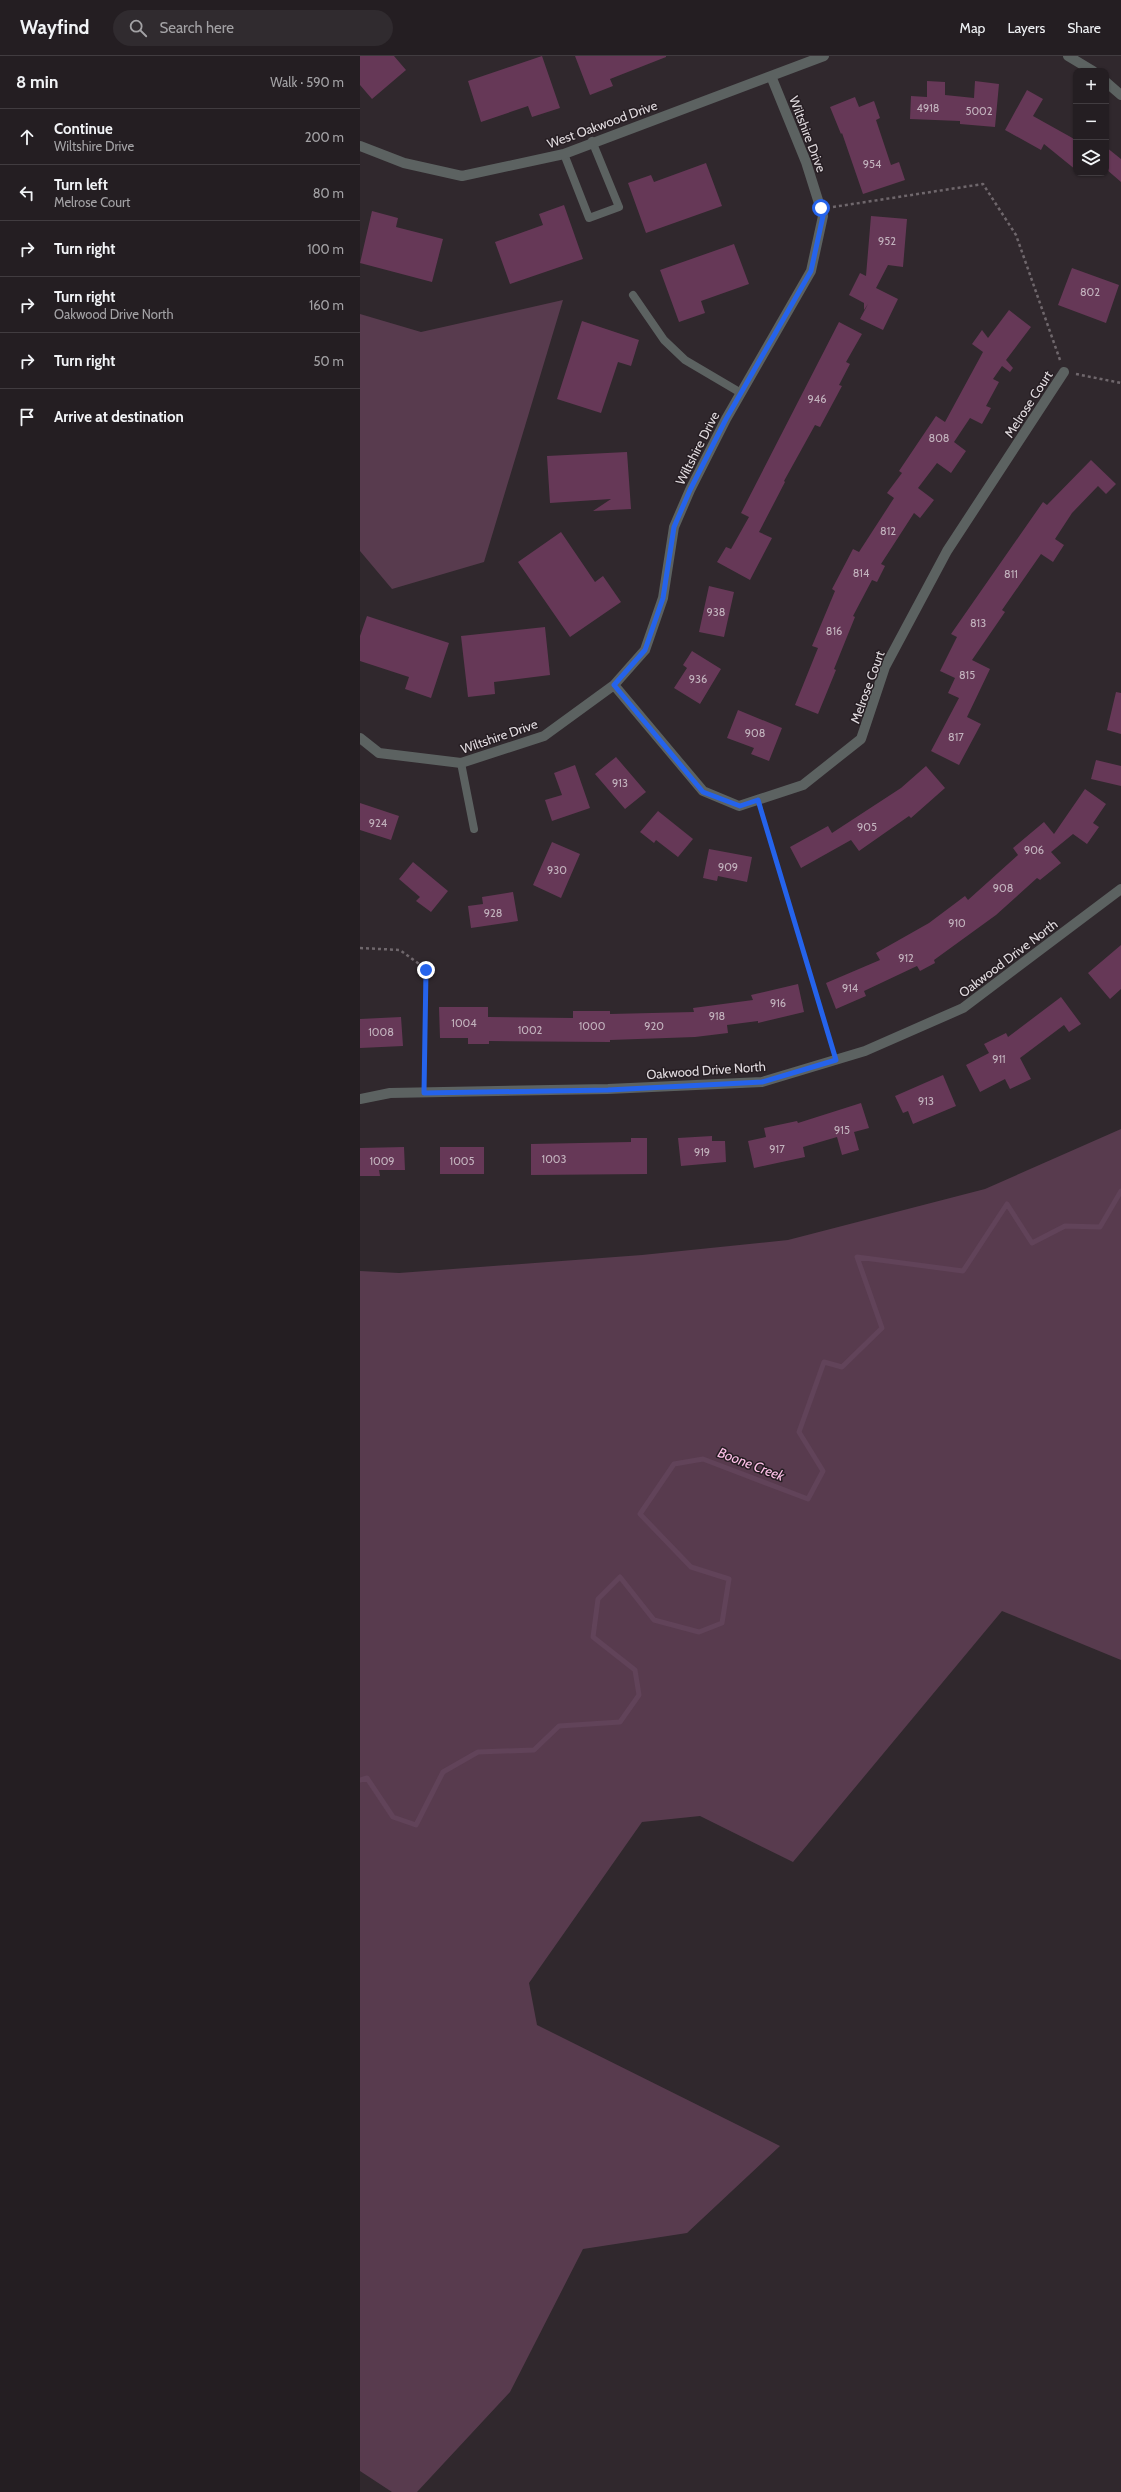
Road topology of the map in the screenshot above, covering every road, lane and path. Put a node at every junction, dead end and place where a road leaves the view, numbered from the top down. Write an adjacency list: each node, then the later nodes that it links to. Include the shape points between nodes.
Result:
1 (824, 56): 4 (street, West Oakwood Drive)
2 (1068, 56): 3 (street)
3 (1088, 68)
4 (771, 76): 7 (street, West Oakwood Drive); 10 (street, Wiltshire Drive, via 806,162)
5 (1109, 85): 6 (street)
6 (1121, 95)
7 (592, 142): 9 (street, West Oakwood Drive); 9 (lane, via 619,207 589,218)
8 (360, 146): 9 (street, West Oakwood Drive, via 404,163 462,176)
9 (564, 154)
10 (821, 208): 12 (path, via 983,184 1016,235); 14 (street, Wiltshire Drive, via 823,216 811,271)
11 (633, 294): 14 (lane, via 664,340 685,360)
12 (1064, 372): 13 (path); 18 (street, Melrose Court, via 947,551 885,667 861,739 803,785)
13 (1121, 383)
14 (741, 393): 15 (street, Wiltshire Drive, via 690,490 674,527 663,598 645,650)
15 (614, 685): 17 (street, Wiltshire Drive, via 544,736); 18 (street, Melrose Court, via 703,792 740,806)
16 (360, 738): 17 (street, Wiltshire Drive, via 379,753)
17 (461, 763): 19 (lane)
18 (758, 800): 22 (path)
19 (474, 830)
20 (1121, 889): 22 (street, Oakwood Drive North, via 963,1008 865,1051)
21 (360, 948): 23 (path, via 400,950 426,970)
22 (836, 1060): 23 (street, Oakwood Drive North, via 762,1082 608,1090)
23 (424, 1093): 24 (street, Oakwood Drive North, via 390,1093)
24 (360, 1099)

